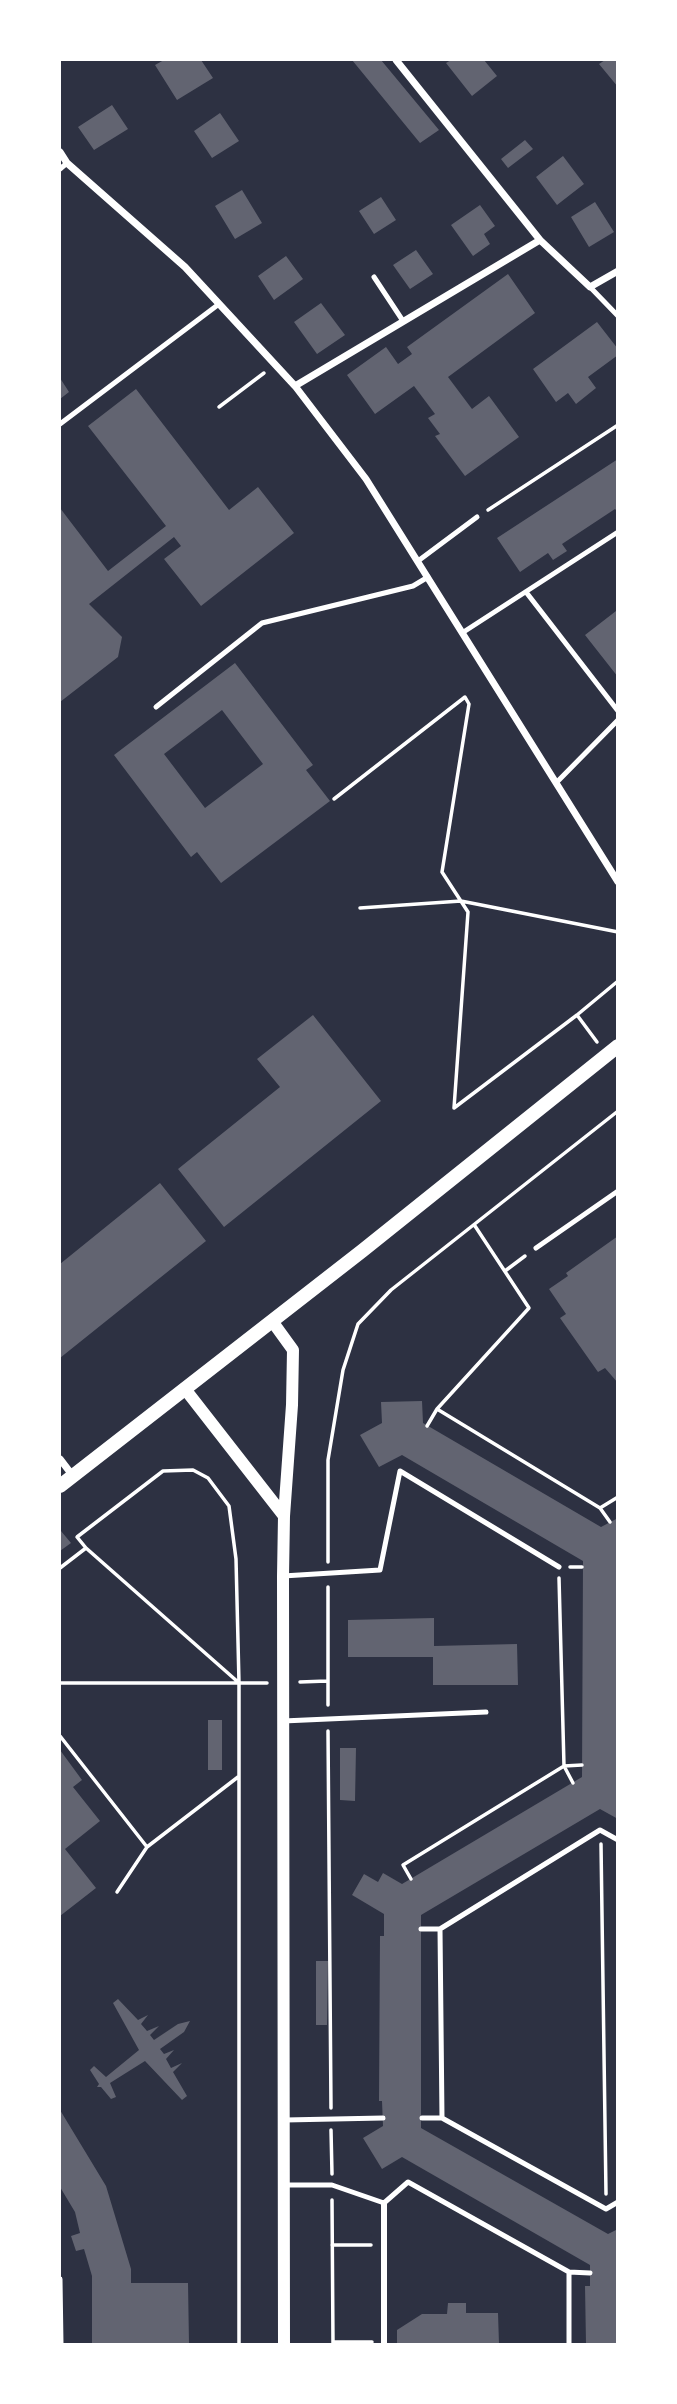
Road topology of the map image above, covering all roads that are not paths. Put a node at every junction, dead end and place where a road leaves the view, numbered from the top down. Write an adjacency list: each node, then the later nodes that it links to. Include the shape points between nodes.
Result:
1 (396, 60): 5 (street)
2 (60, 152): 3 (street)
3 (67, 163): 4 (lane); 9 (street, via 185,267)
4 (60, 169)
5 (540, 240): 8 (street); 11 (street)
6 (618, 271): 8 (street)
7 (374, 277): 11 (lane)
8 (590, 287): 10 (lane)
9 (219, 304): 12 (street); 13 (lane)
10 (618, 316)
11 (403, 321): 12 (street)
12 (295, 386): 16 (street, via 366,479)
13 (60, 424)
14 (477, 517): 16 (lane)
15 (618, 532): 18 (lane)
16 (418, 561): 17 (street)
17 (428, 577): 19 (street); 20 (lane, via 413,586 262,623)
18 (526, 592): 19 (lane); 21 (lane)
19 (462, 633): 23 (street)
20 (156, 707)
21 (618, 711)
22 (618, 720): 23 (lane)
23 (556, 783): 24 (street)
24 (618, 881)
25 (612, 1051): 28 (main road)
26 (618, 1191): 27 (lane)
27 (536, 1248)
28 (272, 1321): 29 (main road); 33 (street, via 293,1350)
29 (184, 1389): 31 (main road); 33 (street)
30 (60, 1459): 31 (street)
31 (73, 1476): 32 (main road)
32 (60, 1486)
33 (284, 1516): 35 (street)
34 (559, 1567): 35 (lane, via 401,1471 380,1570)
35 (283, 1576): 37 (street)
36 (486, 1712): 37 (lane)
37 (283, 1721): 44 (street)
38 (618, 1840): 40 (lane, via 600,1830)
39 (421, 1929): 40 (lane)
40 (440, 1929): 43 (lane)
41 (383, 2118): 44 (lane)
42 (422, 2118): 43 (lane)
43 (442, 2118): 46 (lane, via 606,2209)
44 (285, 2120): 45 (street)
45 (285, 2185): 47 (lane, via 332,2185); 53 (street)
46 (618, 2202)
47 (384, 2203): 48 (lane, via 408,2182); 51 (street)
48 (569, 2272): 49 (lane); 54 (lane)
49 (590, 2273)
50 (60, 2279): 52 (lane)
51 (384, 2343)
52 (61, 2344)
53 (284, 2344)
54 (569, 2344)

